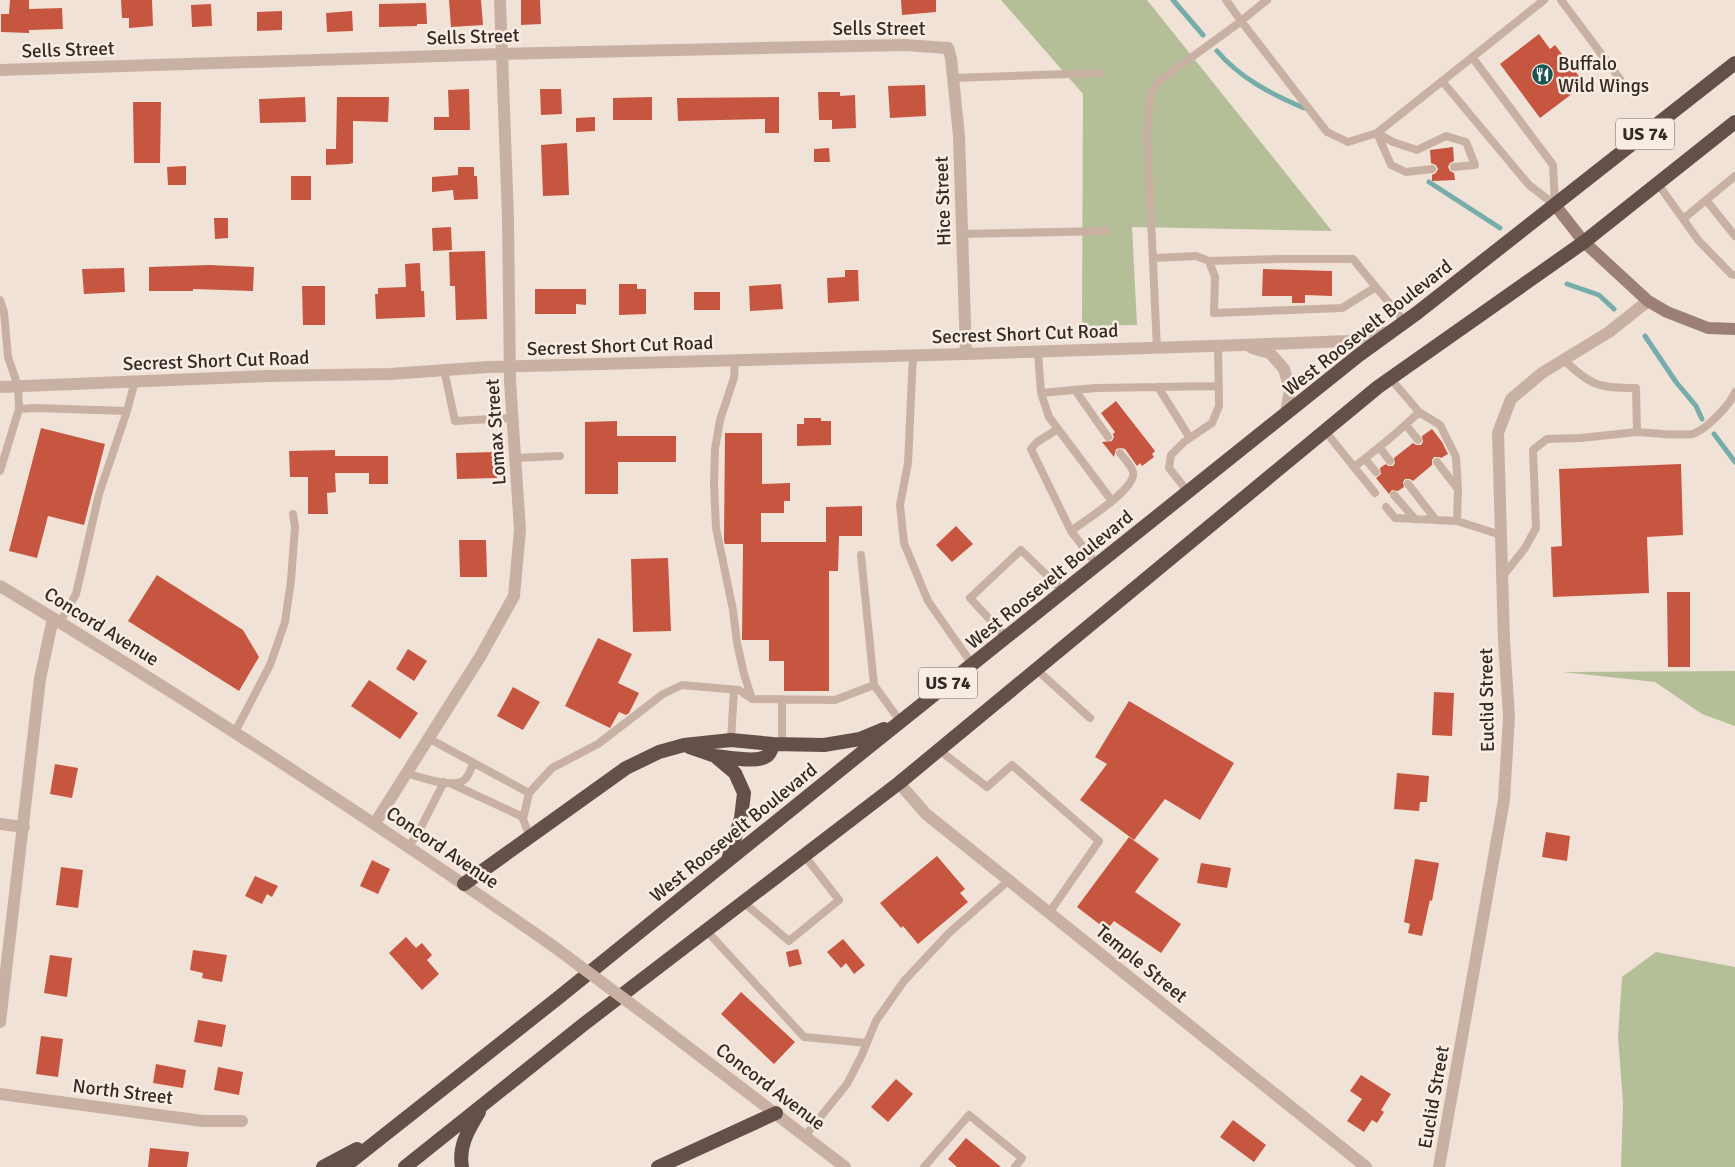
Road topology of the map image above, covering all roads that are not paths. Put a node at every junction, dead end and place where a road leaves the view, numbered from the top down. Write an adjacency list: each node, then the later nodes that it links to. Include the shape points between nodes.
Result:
1 (500, 0): 8 (street, Lomax Street)
2 (1226, 0): 6 (lane)
3 (1267, 0): 6 (lane)
4 (1544, 0): 9 (lane)
5 (1561, 0): 14 (lane)
6 (1240, 22): 17 (lane, via 1327,132 1348,142); 29 (lane, via 1159,81 1150,95 1147,135)
7 (948, 48): 8 (street, Sells Street, via 904,45); 13 (street, Hice Street)
8 (502, 54): 11 (street, Sells Street); 45 (street, Lomax Street)
9 (1472, 57): 15 (lane); 23 (lane, via 1553,165)
10 (1735, 63): 23 (highway, West Roosevelt Boulevard / US 74)
11 (0, 70)
12 (1100, 73): 13 (lane)
13 (953, 78): 26 (street, Hice Street, via 959,136)
14 (1620, 79)
15 (1442, 81): 17 (lane); 23 (lane, via 1529,186)
16 (1735, 123): 21 (highway, US 74)
17 (1377, 133): 18 (lane, via 1417,150 1446,136 1466,142 1475,165); 19 (lane, via 1391,166 1406,172)
18 (1454, 167)
19 (1432, 169)
20 (1735, 176): 22 (lane)
21 (1658, 184): 24 (lane); 28 (highway, US 74)
22 (1706, 200): 24 (lane); 27 (lane)
23 (1555, 205): 28 (main road); 35 (highway, West Roosevelt Boulevard / US 74)
24 (1682, 218): 31 (lane, via 1698,240)
25 (1106, 231): 26 (lane)
26 (962, 234): 41 (street, Hice Street)
27 (1735, 236)
28 (1584, 242): 34 (main road); 47 (highway, US 74)
29 (1153, 258): 30 (lane, via 1196,256); 39 (lane)
30 (1209, 261): 32 (lane, via 1352,260); 32 (lane, via 1215,277 1214,313 1342,308)
31 (1735, 275)
32 (1376, 287): 35 (lane)
33 (0, 300): 49 (lane, via 8,357)
34 (1648, 301): 36 (main road, via 1708,328); 43 (street, Euclid Street, via 1609,332)
35 (1399, 327): 37 (street, Secrest Short Cut Road, via 1348,341); 59 (highway, West Roosevelt Boulevard / US 74)
36 (1735, 329)
37 (1242, 345): 38 (street, Secrest Short Cut Road); 59 (street, Secrest Short Cut Road, via 1270,353 1284,369 1290,389)
38 (1218, 346): 39 (street, Secrest Short Cut Road); 50 (lane)
39 (1157, 348): 40 (street, Secrest Short Cut Road)
40 (1038, 352): 41 (street, Secrest Short Cut Road); 55 (lane)
41 (966, 354): 42 (street, Secrest Short Cut Road)
42 (913, 356): 44 (street, Secrest Short Cut Road); 98 (lane, via 908,463 900,505 904,543 928,600)
43 (1564, 360): 64 (lane, via 1582,378 1606,388 1636,388); 90 (street, Euclid Street, via 1542,373 1511,399 1498,433)
44 (735, 361): 45 (street, Secrest Short Cut Road); 102 (lane, via 734,378 720,420 715,449 714,492 716,528 737,643)
45 (510, 367): 46 (street, Secrest Short Cut Road); 60 (street, Lomax Street)
46 (444, 370): 48 (street, Secrest Short Cut Road); 60 (lane, via 455,420)
47 (1390, 378): 58 (lane); 63 (highway, US 74)
48 (134, 382): 49 (street, Secrest Short Cut Road); 57 (lane)
49 (18, 386): 51 (street, Secrest Short Cut Road); 56 (lane)
50 (1219, 386): 52 (lane); 66 (lane, via 1219,406 1212,423)
51 (0, 387)
52 (1158, 387): 53 (lane); 66 (lane)
53 (1075, 390): 55 (lane); 65 (lane)
54 (1735, 392): 64 (lane, via 1715,419 1693,434)
55 (1041, 393): 62 (lane, via 1049,417)
56 (18, 409): 57 (lane); 76 (lane)
57 (127, 411): 96 (lane, via 99,494 76,594)
58 (1419, 412): 61 (lane); 79 (lane, via 1440,425 1456,458)
59 (1286, 414): 80 (highway, West Roosevelt Boulevard / US 74)
60 (512, 418): 71 (street, Lomax Street)
61 (1406, 425): 67 (lane); 68 (lane)
62 (1058, 429): 83 (lane); 89 (lane, via 1037,442 1031,450)
63 (1325, 431): 75 (lane); 99 (highway, US 74)
64 (1637, 432): 93 (lane, via 1547,439 1533,450 1536,528)
65 (1108, 437)
66 (1190, 438): 80 (lane, via 1171,455 1169,468)
67 (1418, 440)
68 (1379, 447): 72 (lane); 73 (lane)
69 (1120, 453): 83 (lane, via 1133,471 1133,481)
70 (560, 456): 71 (lane)
71 (515, 458): 107 (street, Lomax Street, via 520,530 514,596 480,657)
72 (1365, 459): 75 (lane); 77 (lane)
73 (1390, 461)
74 (1437, 462): 79 (lane)
75 (1354, 468): 81 (lane)
76 (0, 471)
77 (1376, 472)
78 (1408, 484): 87 (lane)
79 (1458, 489): 88 (lane)
80 (1188, 492): 92 (highway, West Roosevelt Boulevard / US 74)
81 (1374, 493)
82 (1394, 495): 86 (lane)
83 (1112, 500): 89 (lane)
84 (1386, 506): 86 (lane, via 1395,518)
85 (293, 514): 106 (lane, via 295,527 285,622 270,665)
86 (1415, 519): 87 (lane)
87 (1436, 520): 88 (lane)
88 (1457, 521): 90 (lane)
89 (1071, 531): 92 (lane)
90 (1501, 535): 93 (street, Euclid Street)
91 (861, 555): 100 (lane)
92 (1097, 565): 95 (highway, West Roosevelt Boulevard / US 74)
93 (1502, 577): 148 (street, Euclid Street, via 1509,716 1504,800)
94 (0, 586): 96 (street, Concord Avenue)
95 (1063, 592): 97 (highway, West Roosevelt Boulevard / US 74); 97 (lane, via 1021,550 970,598)
96 (57, 620): 106 (street, Concord Avenue); 121 (street, via 40,679)
97 (1006, 637): 98 (highway, West Roosevelt Boulevard / US 74)
98 (972, 664): 105 (highway, West Roosevelt Boulevard / US 74)
99 (1036, 670): 104 (lane); 111 (highway, US 74)
100 (874, 685): 103 (lane, via 835,700); 105 (lane)
101 (734, 690): 102 (lane); 108 (lane); 117 (lane, via 682,685 663,694 598,744 552,768)
102 (752, 698): 103 (lane)
103 (782, 699): 109 (lane)
104 (1090, 718)
105 (899, 722): 109 (highway, via 860,739 824,745); 125 (highway, West Roosevelt Boulevard / US 74)
106 (235, 732): 119 (street, Concord Avenue)
107 (428, 738): 113 (lane); 114 (street, Lomax Street)
108 (731, 740): 109 (highway); 110 (highway)
109 (778, 744): 112 (highway, via 763,759)
110 (684, 746): 112 (highway); 122 (highway, via 659,752 626,768)
111 (939, 750): 116 (highway, US 74); 129 (lane, via 986,787 1012,765 1099,840)
112 (716, 756): 125 (highway, via 735,773 744,793 741,818)
113 (473, 763): 115 (lane, via 463,781); 117 (lane)
114 (406, 773): 115 (lane); 119 (street, Lomax Street)
115 (448, 783): 118 (lane); 123 (lane)
116 (899, 783): 124 (highway, US 74); 126 (street, Temple Street, via 926,814)
117 (528, 793): 118 (lane)
118 (523, 817): 122 (lane)
119 (375, 823): 123 (street, Concord Avenue)
120 (0, 824): 121 (street)
121 (24, 827): 131 (street)
122 (530, 837): 127 (highway)
123 (409, 846): 127 (street, Concord Avenue)
124 (804, 855): 128 (highway, US 74); 128 (lane, via 839,900 789,941)
125 (728, 860): 137 (highway, West Roosevelt Boulevard / US 74)
126 (1008, 881): 129 (street, Temple Street); 132 (lane, via 950,932 904,981 876,1021)
127 (464, 884): 135 (street, Concord Avenue, bridge, via 553,946)
128 (743, 902): 130 (highway, US 74)
129 (1049, 913): 147 (street, Temple Street)
130 (706, 930): 132 (lane, via 804,1036); 134 (highway, US 74)
131 (0, 1022)
132 (867, 1043): 138 (lane, via 847,1084)
133 (0, 1094): 136 (street, North Street, via 203,1120)
134 (486, 1102): 141 (highway, US 74); 142 (highway, via 466,1133 460,1157)
135 (776, 1113): 138 (street, Concord Avenue); 143 (highway)
136 (242, 1121)
137 (389, 1132): 139 (highway); 140 (highway, West Roosevelt Boulevard / US 74)
138 (805, 1136): 144 (street, Concord Avenue)
139 (323, 1167)
140 (344, 1167)
141 (405, 1167)
142 (462, 1167)
143 (658, 1167)
144 (845, 1167)
145 (924, 1167): 146 (lane, via 969,1115 1022,1158)
146 (1015, 1167)
147 (1366, 1167)
148 (1439, 1167)

